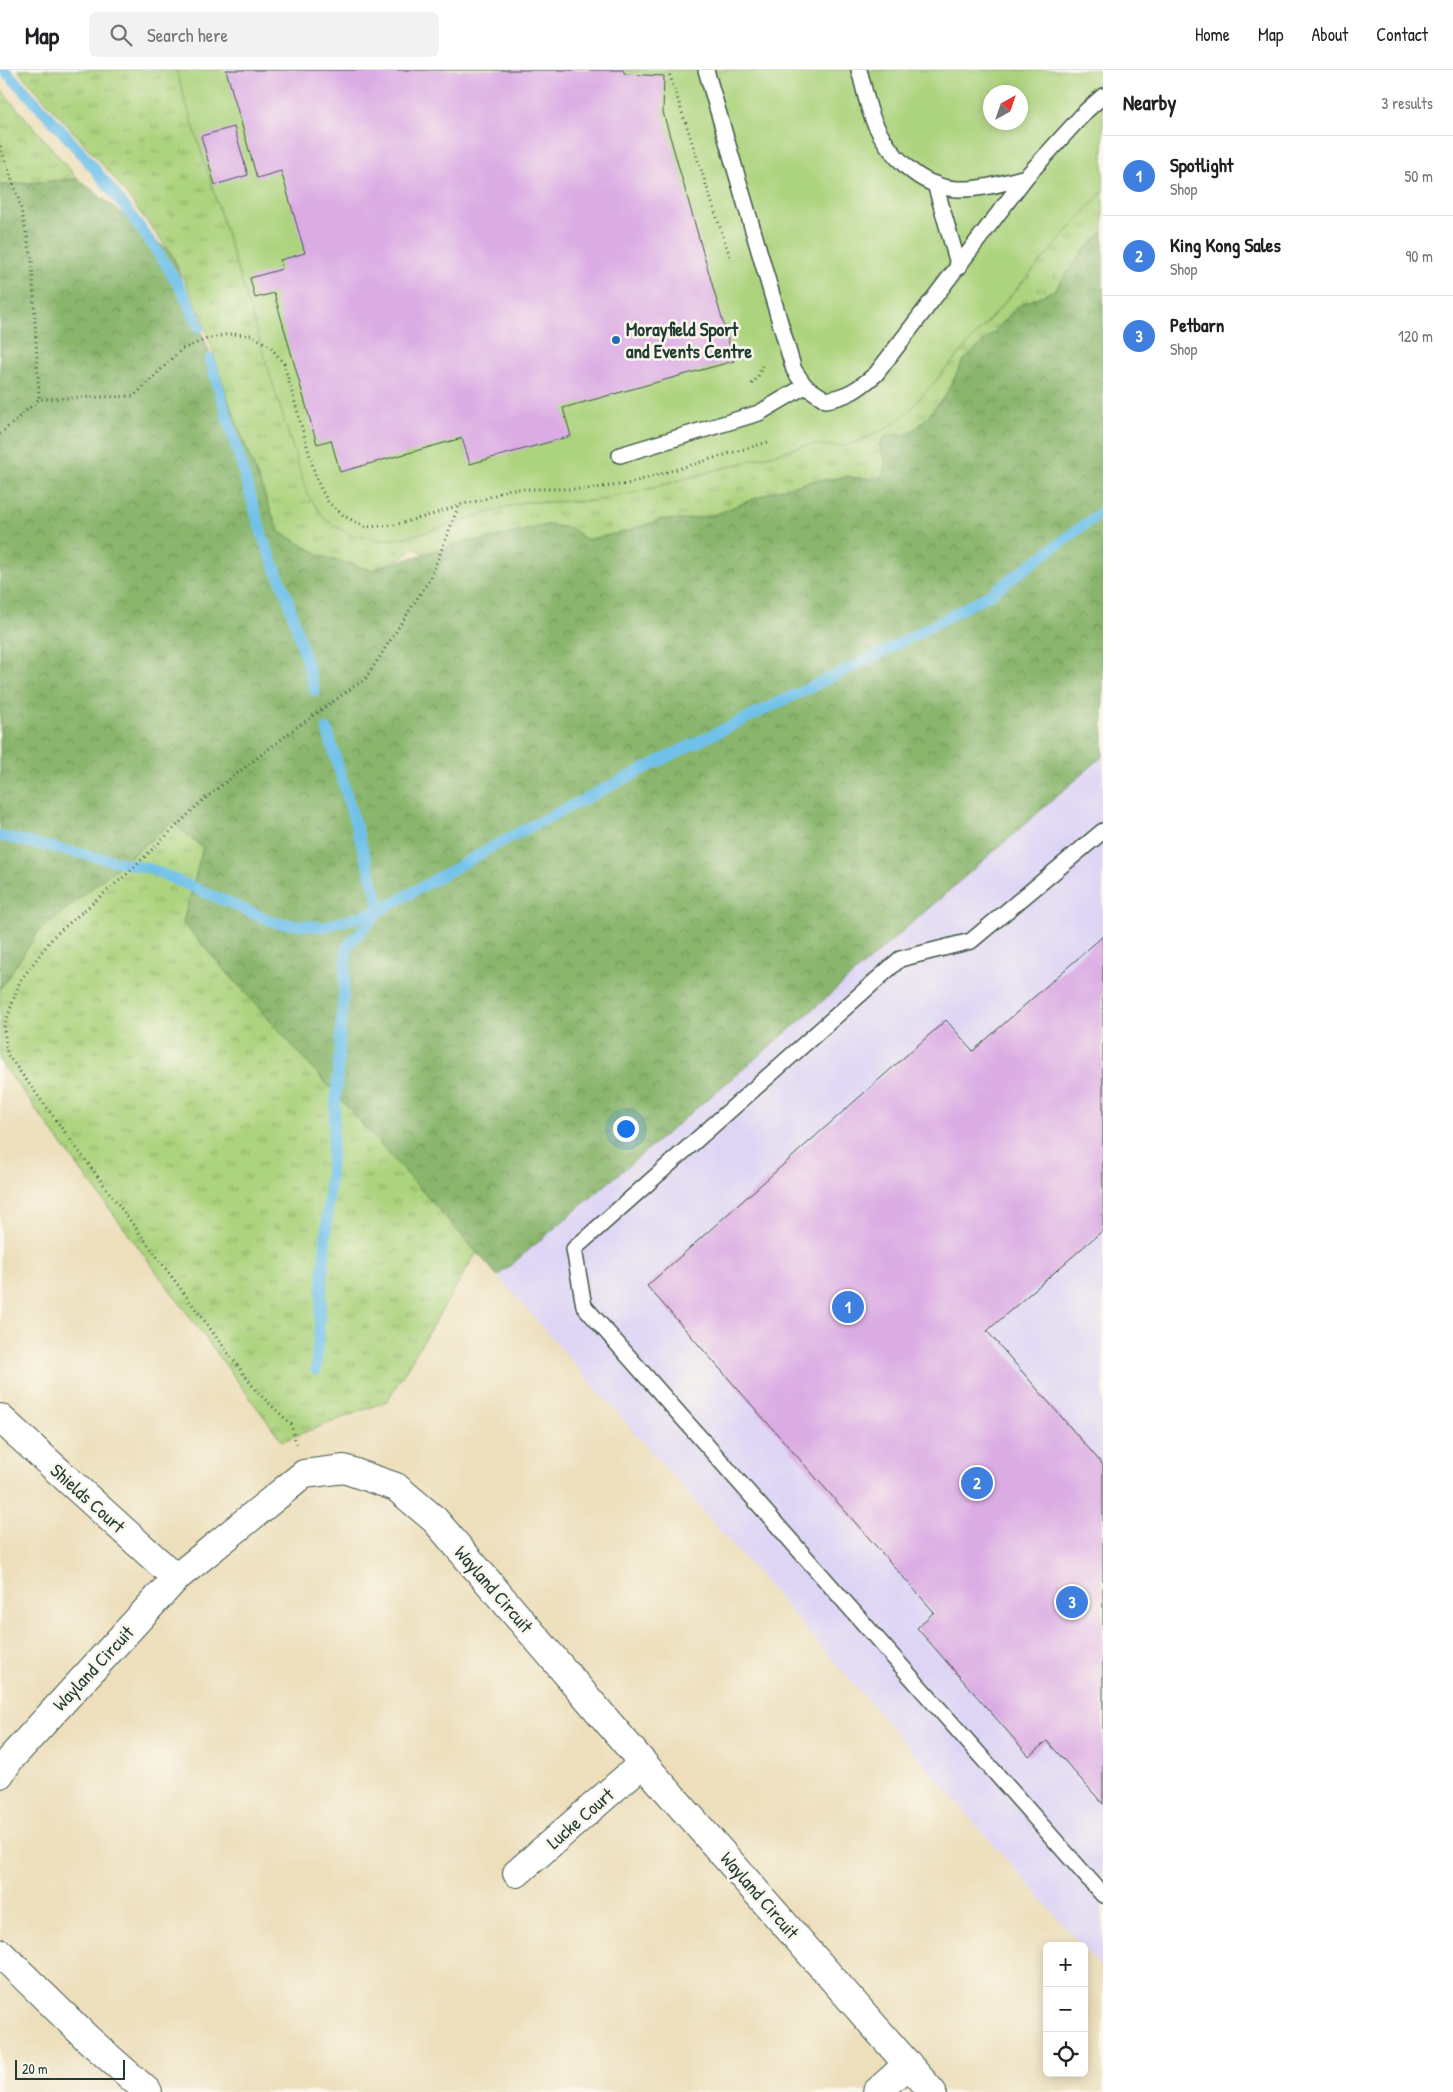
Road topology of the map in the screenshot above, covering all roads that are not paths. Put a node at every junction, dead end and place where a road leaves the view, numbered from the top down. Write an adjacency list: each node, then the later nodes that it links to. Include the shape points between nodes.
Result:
1 (706, 70): 7 (lane, via 794,370)
2 (859, 70): 5 (lane, via 874,122 891,152 910,170)
3 (1103, 96): 4 (lane)
4 (1026, 177): 5 (lane, via 978,188 956,189); 6 (lane)
5 (935, 184): 6 (lane)
6 (959, 267): 7 (lane, via 876,374 857,390 826,400)
7 (805, 386): 8 (lane, via 759,414)
8 (620, 455)
9 (1103, 831): 15 (lane, via 971,941 900,959 574,1249 584,1306)
10 (0, 1418): 11 (street, Shields Court)
11 (176, 1578): 12 (street, Wayland Circuit, via 304,1474 344,1469 396,1487 435,1520); 13 (street, Wayland Circuit, via 10,1759)
12 (643, 1763): 14 (street, Lucke Court); 17 (street, Wayland Circuit)
13 (0, 1774)
14 (517, 1873)
15 (1103, 1895)
16 (0, 1953): 18 (street)
17 (908, 2064): 19 (street); 20 (street, Wayland Circuit)
18 (148, 2092)
19 (877, 2092)
20 (932, 2092)

